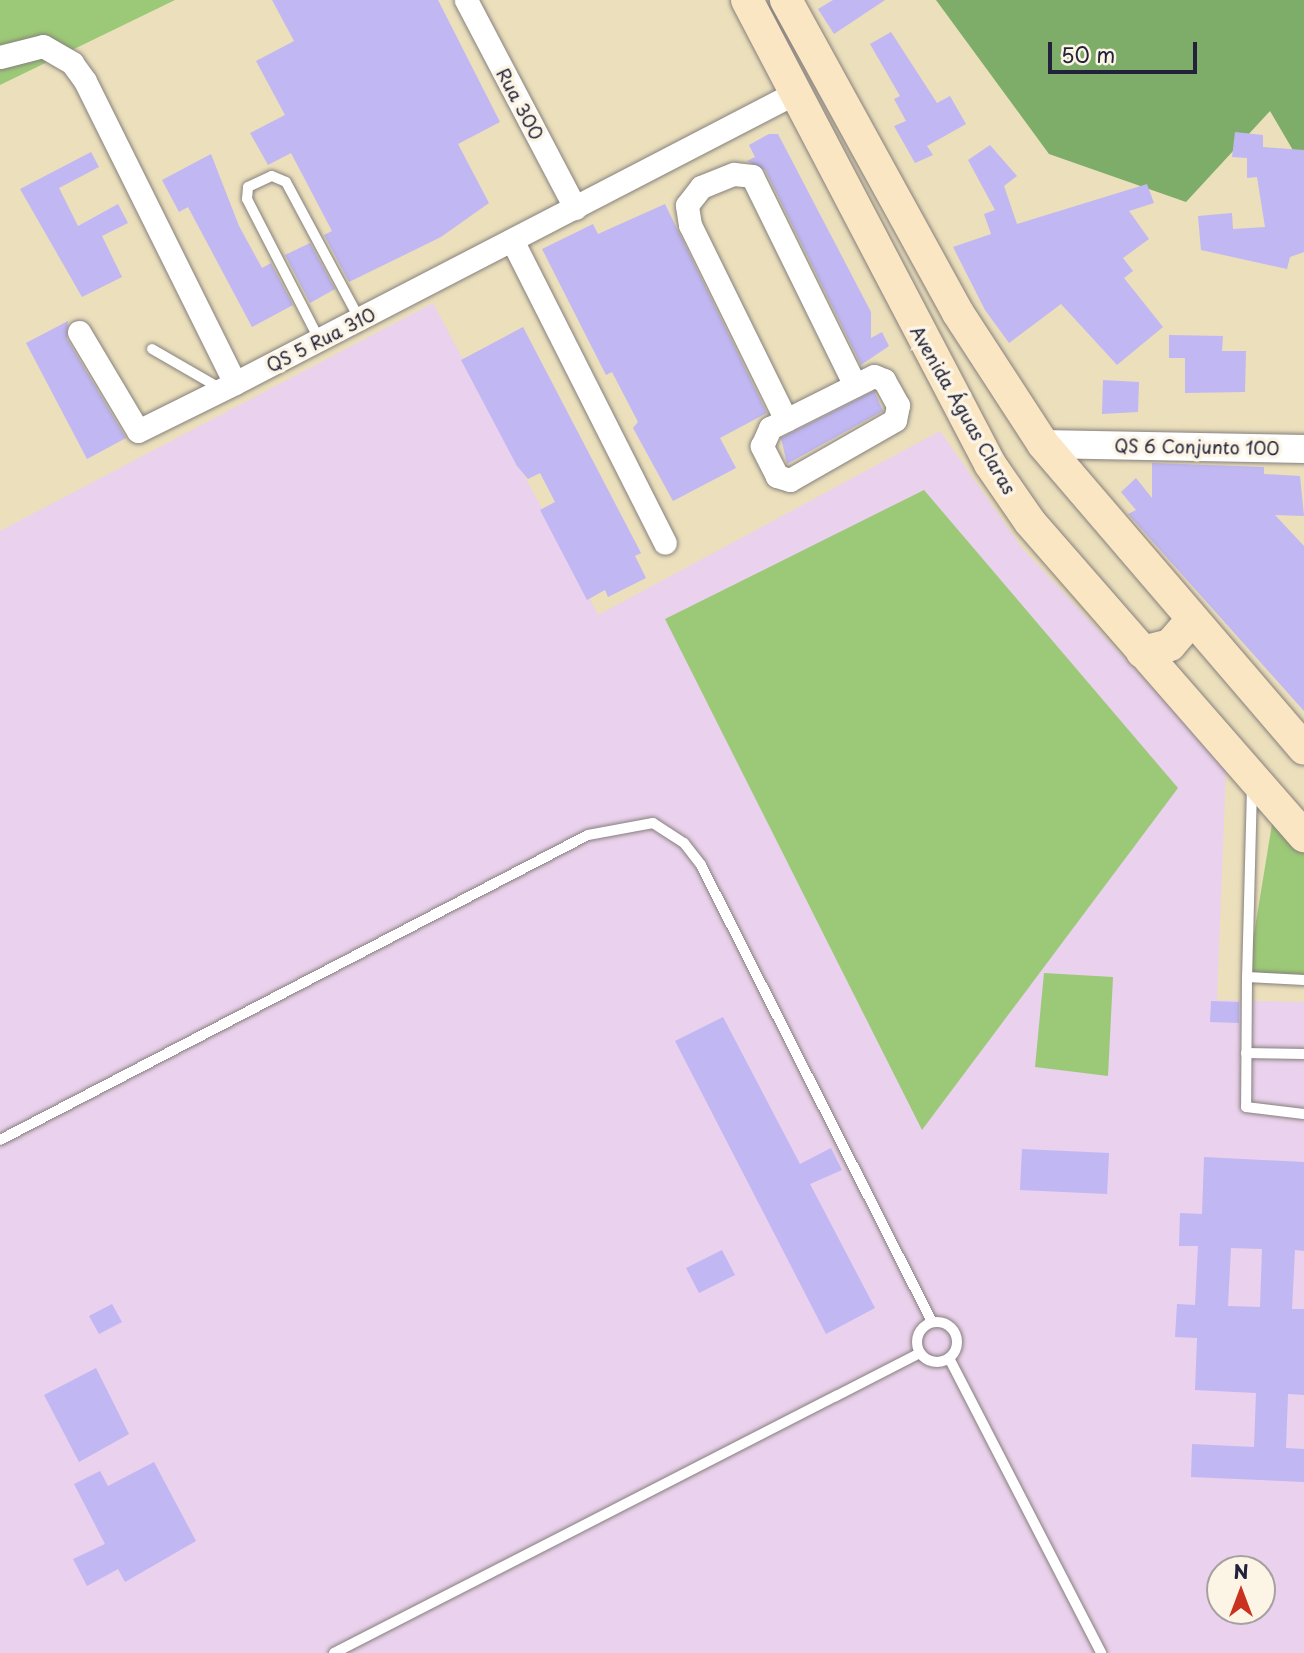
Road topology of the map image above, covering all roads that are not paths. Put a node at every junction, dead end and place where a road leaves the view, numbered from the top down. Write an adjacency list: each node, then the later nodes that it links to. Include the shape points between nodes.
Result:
1 (466, 0): 8 (street, Rua 300)
2 (747, 0): 5 (main road, Avenida Águas Claras)
3 (786, 0): 14 (main road, via 958,313)
4 (0, 57): 17 (street, via 43,46 72,62)
5 (794, 93): 6 (street, QS 5 Rua 310); 15 (main road, Avenida Águas Claras)
6 (691, 149): 7 (street); 8 (street, QS 5 Rua 310)
7 (709, 183): 16 (street, via 751,176); 18 (street, via 687,205 690,225)
8 (575, 208): 9 (street, QS 5 Rua 310)
9 (512, 240): 10 (street, QS 5 Rua 310); 23 (street)
10 (360, 320): 12 (street, QS 5 Rua 310); 12 (lane, via 286,182 272,176 248,187 247,198)
11 (79, 332): 17 (street, QS 5 Rua 310, via 133,429 145,431)
12 (320, 341): 17 (street, QS 5 Rua 310)
13 (152, 349): 17 (lane)
14 (989, 357): 15 (main road); 19 (main road)
15 (942, 378): 25 (main road, Avenida Águas Claras, via 1030,522)
16 (855, 385): 18 (street); 18 (street, via 882,378 898,405 895,420 785,481 762,441)
17 (229, 387)
18 (786, 419)
19 (1043, 444): 20 (street, QS 6 Conjunto 100); 22 (main road)
20 (1090, 445): 21 (street, QS 6 Conjunto 100); 22 (street, QS 6 Conjunto 100)
21 (1304, 449)
22 (1066, 471): 24 (main road)
23 (665, 543)
24 (1190, 622): 25 (main road, via 1170,645); 26 (main road)
25 (1142, 652): 27 (main road, Avenida Águas Claras)
26 (1304, 749)
27 (1252, 778): 28 (main road, Avenida Águas Claras); 29 (lane)
28 (1304, 836)
29 (1247, 977): 30 (lane); 31 (lane)
30 (1304, 980)
31 (1246, 1053): 32 (lane); 33 (lane, via 1246,1107)
32 (1304, 1054)
33 (1304, 1114)
34 (0, 1140): 35 (lane, via 588,835 653,823 684,844 701,865)
35 (932, 1322): 36 (lane, via 918,1334); 37 (lane, via 952,1329 957,1338)
36 (920, 1353): 37 (lane, via 939,1362); 38 (lane)
37 (949, 1358): 39 (lane)
38 (334, 1653)
39 (1101, 1653)

